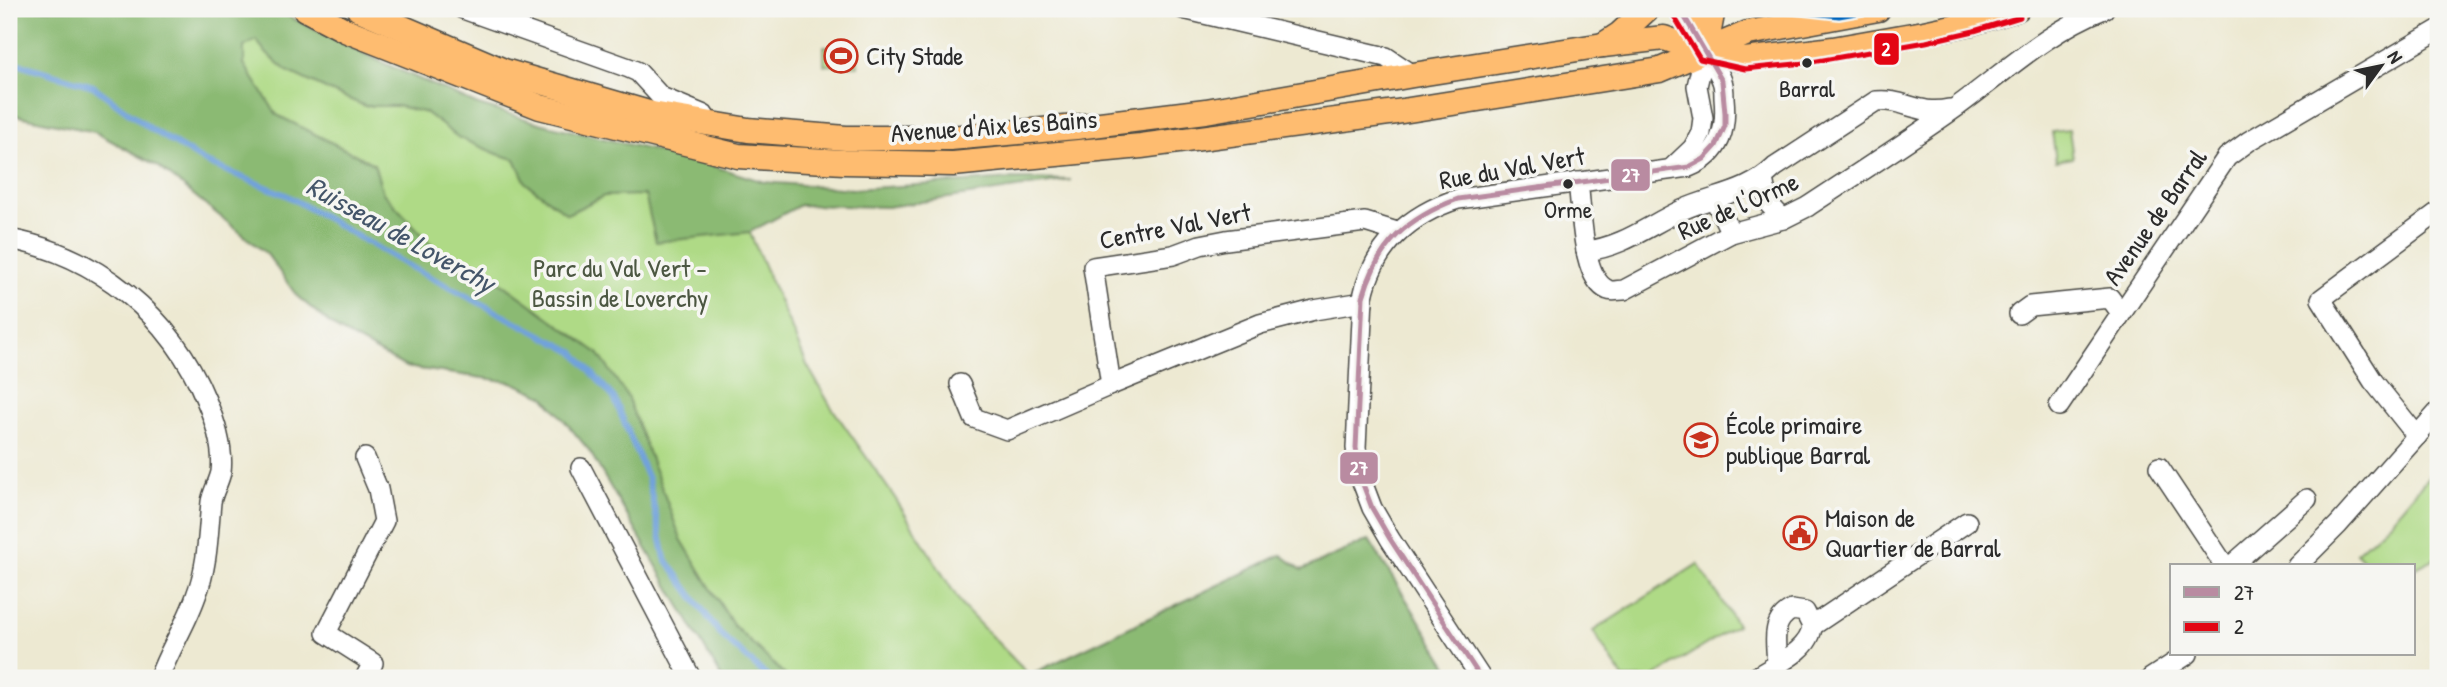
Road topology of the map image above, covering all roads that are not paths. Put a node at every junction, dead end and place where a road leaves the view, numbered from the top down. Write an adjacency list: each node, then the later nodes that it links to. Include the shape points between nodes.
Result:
1 (304, 9): 15 (main road, Avenue d'Aix les Bains, via 345,30 540,107 738,156 844,162 953,164 1141,146 1660,70)
2 (359, 9): 19 (main road, Avenue d'Aix les Bains, via 504,71 652,114)
3 (463, 9): 19 (street, via 638,72 661,97)
4 (1183, 9): 16 (street, via 1386,57)
5 (1647, 9): 14 (main road)
6 (1680, 9): 15 (main road)
7 (1713, 9): 15 (main road)
8 (1777, 9): 12 (main road)
9 (1878, 9): 12 (main road, Avenue d'Aix les Bains)
10 (2017, 9): 15 (main road, Avenue d'Aix les Bains, via 1924,33 1805,54 1745,60)
11 (2105, 9): 18 (street, Rue de l'Orme, via 2047,37)
12 (1839, 16): 15 (main road, Avenue d'Aix les Bains, via 1748,33)
13 (2438, 30): 31 (street, Avenue de Barral, via 2227,157)
14 (1603, 45): 15 (main road, Avenue d'Aix les Bains, via 1664,38); 16 (main road, Avenue d'Aix les Bains)
15 (1705, 52): 22 (street, Rue du Val Vert, via 1722,80 1725,126 1704,159 1689,167)
16 (1413, 75): 19 (main road, Avenue d'Aix les Bains, via 1206,111 950,138 846,138)
17 (1901, 104): 18 (street, Rue de l'Orme, via 1936,112); 20 (street, via 1908,121); 21 (street, Rue de l'Orme, via 1877,101)
18 (1956, 107): 20 (street, Rue de l'Orme)
19 (748, 130)
20 (1903, 142): 25 (street, Rue de l'Orme)
21 (1763, 179): 23 (street, Rue de l'Orme); 25 (street, via 1768,202)
22 (1578, 182): 26 (street, Rue du Val Vert, via 1458,199 1426,212); 29 (street, Rue de l'Orme)
23 (1714, 200): 27 (street); 29 (street, Rue de l'Orme, via 1683,209 1622,243)
24 (2438, 212): 37 (street, via 2321,299 2374,381)
25 (1783, 219): 27 (street, Rue de l'Orme)
26 (1397, 232): 30 (street, Rue du Val Vert, via 1373,266); 34 (street, Centre Val Vert, via 1366,222 1226,240 1173,255 1093,267)
27 (1731, 233): 29 (street, Rue de l'Orme, via 1624,290 1609,291 1600,284 1591,272)
28 (9, 239): 47 (street, via 64,254 131,295 180,351 210,409 221,471 212,500 204,572 191,611)
29 (1586, 251)
30 (1363, 302): 34 (street, via 1260,324); 54 (street, Rue du Val Vert, via 1356,448 1361,479 1390,539)
31 (2121, 313): 32 (street, via 2110,298 2030,306); 35 (street, Avenue de Barral)
32 (2018, 314)
33 (960, 384): 34 (street, via 974,418 1007,430)
34 (1111, 385)
35 (2059, 406)
36 (2438, 412): 37 (street)
37 (2417, 436): 45 (street)
38 (365, 458): 52 (street, via 378,489 384,522 326,633 373,663)
39 (2159, 467): 43 (street)
40 (581, 468): 53 (street)
41 (2307, 499): 44 (street)
42 (1967, 522): 46 (street)
43 (2224, 564)
44 (2233, 564)
45 (2299, 564)
46 (1812, 626): 49 (street, via 1807,643); 49 (street, via 1805,612 1784,614 1776,627)
47 (169, 653): 50 (street); 51 (street)
48 (2185, 656): 56 (street)
49 (1777, 663): 55 (street)
50 (147, 678)
51 (159, 678)
52 (365, 678)
53 (691, 678)
54 (1481, 678)
55 (1755, 678)
56 (2151, 678)

